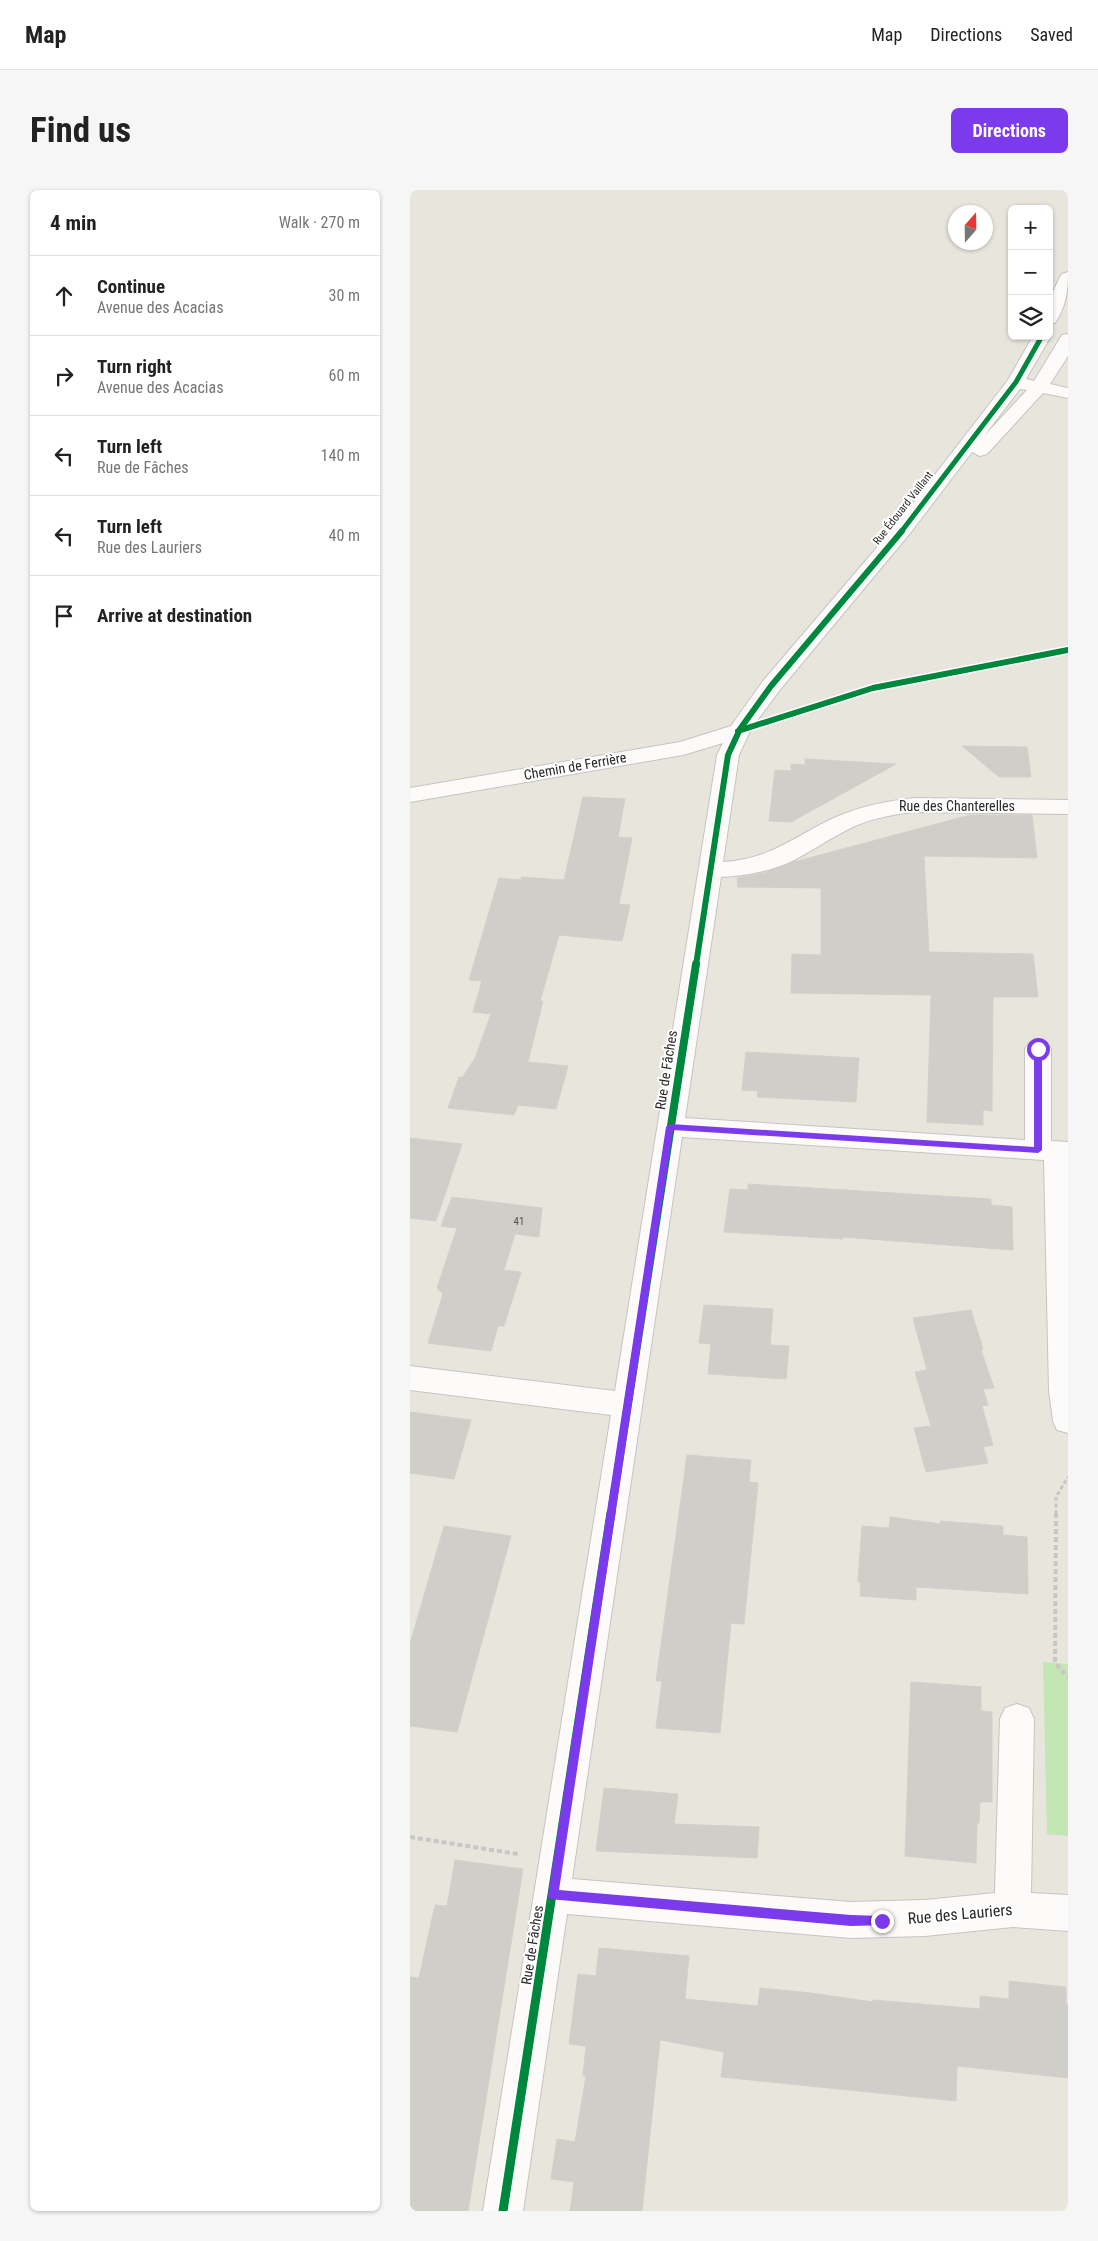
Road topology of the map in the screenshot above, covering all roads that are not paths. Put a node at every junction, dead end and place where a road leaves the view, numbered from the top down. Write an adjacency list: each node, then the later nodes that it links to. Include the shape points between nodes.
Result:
1 (1068, 277): 2 (street)
2 (1053, 310)
3 (1068, 338): 5 (street, Rue Édouard Vaillant)
4 (1038, 344): 5 (street); 6 (street, Rue Édouard Vaillant)
5 (1063, 360): 7 (street, Rue Édouard Vaillant)
6 (1016, 382): 7 (street); 9 (street, Rue Édouard Vaillant)
7 (1038, 387): 8 (street); 9 (street, Rue Édouard Vaillant, via 1008,423)
8 (1068, 393)
9 (904, 528): 10 (street, Rue Édouard Vaillant)
10 (771, 686): 11 (street, Rue de Fâches)
11 (738, 732): 12 (street, Chemin de Ferrière, via 683,748); 14 (street, Rue de Fâches, via 725,767)
12 (410, 796)
13 (1068, 807): 14 (street, Rue des Chanterelles, via 894,806 854,818 771,861 731,870)
14 (709, 870): 16 (street, Rue de Fâches)
15 (1038, 1049): 17 (street)
16 (670, 1127): 17 (street); 19 (street, Rue de Fâches)
17 (1054, 1151): 20 (street)
18 (410, 1378): 19 (street)
19 (627, 1405): 22 (street, Rue de Fâches)
20 (1068, 1421)
21 (1017, 1719): 23 (street)
22 (553, 1895): 23 (street, Rue des Lauriers, via 851,1920 925,1918); 25 (street, Rue de Fâches)
23 (1013, 1909): 24 (street, Rue des Lauriers)
24 (1068, 1913)
25 (503, 2211)

